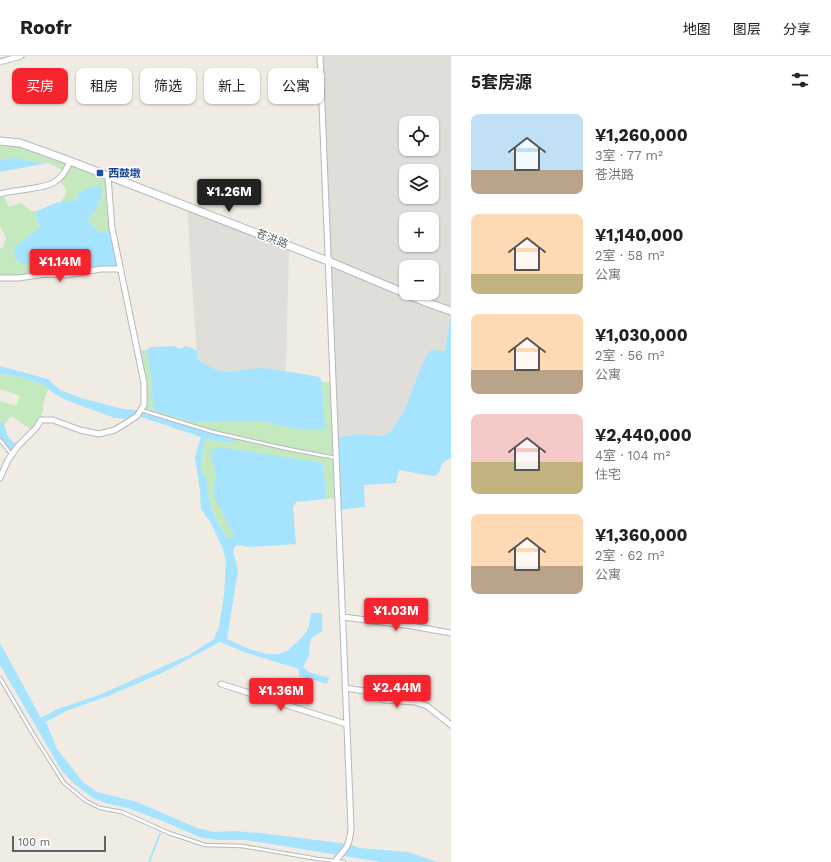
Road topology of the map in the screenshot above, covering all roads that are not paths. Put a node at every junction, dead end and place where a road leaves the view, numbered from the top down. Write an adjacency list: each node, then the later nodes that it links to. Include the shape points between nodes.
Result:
1 (21, 56): 3 (street)
2 (320, 56): 8 (street)
3 (0, 62)
4 (0, 142): 5 (main road, 苍洪路, via 20,143)
5 (69, 163): 6 (main road, 苍洪路); 7 (street, via 66,172 53,184)
6 (108, 178): 8 (main road, 苍洪路); 9 (street, via 112,228)
7 (0, 194)
8 (328, 262): 11 (main road, 苍洪路); 15 (street)
9 (120, 269): 10 (street, via 101,269 67,275); 12 (street, via 144,383 144,405)
10 (0, 278)
11 (451, 312)
12 (141, 410): 14 (street, via 138,416 115,430 99,434 52,420 41,420); 15 (lane, via 213,432)
13 (0, 440): 14 (lane)
14 (12, 454): 16 (street)
15 (336, 458): 17 (street)
16 (0, 478)
17 (343, 617): 18 (street); 21 (street)
18 (451, 633)
19 (0, 678): 24 (lane, via 64,783 86,801 100,808 122,812 169,833 205,845 226,844)
20 (221, 684): 22 (street)
21 (345, 688): 22 (street); 23 (street, via 371,692 384,700 415,702 427,706)
22 (346, 724): 24 (street, via 351,827 348,844)
23 (451, 724)
24 (335, 861): 25 (lane)
25 (344, 862)

